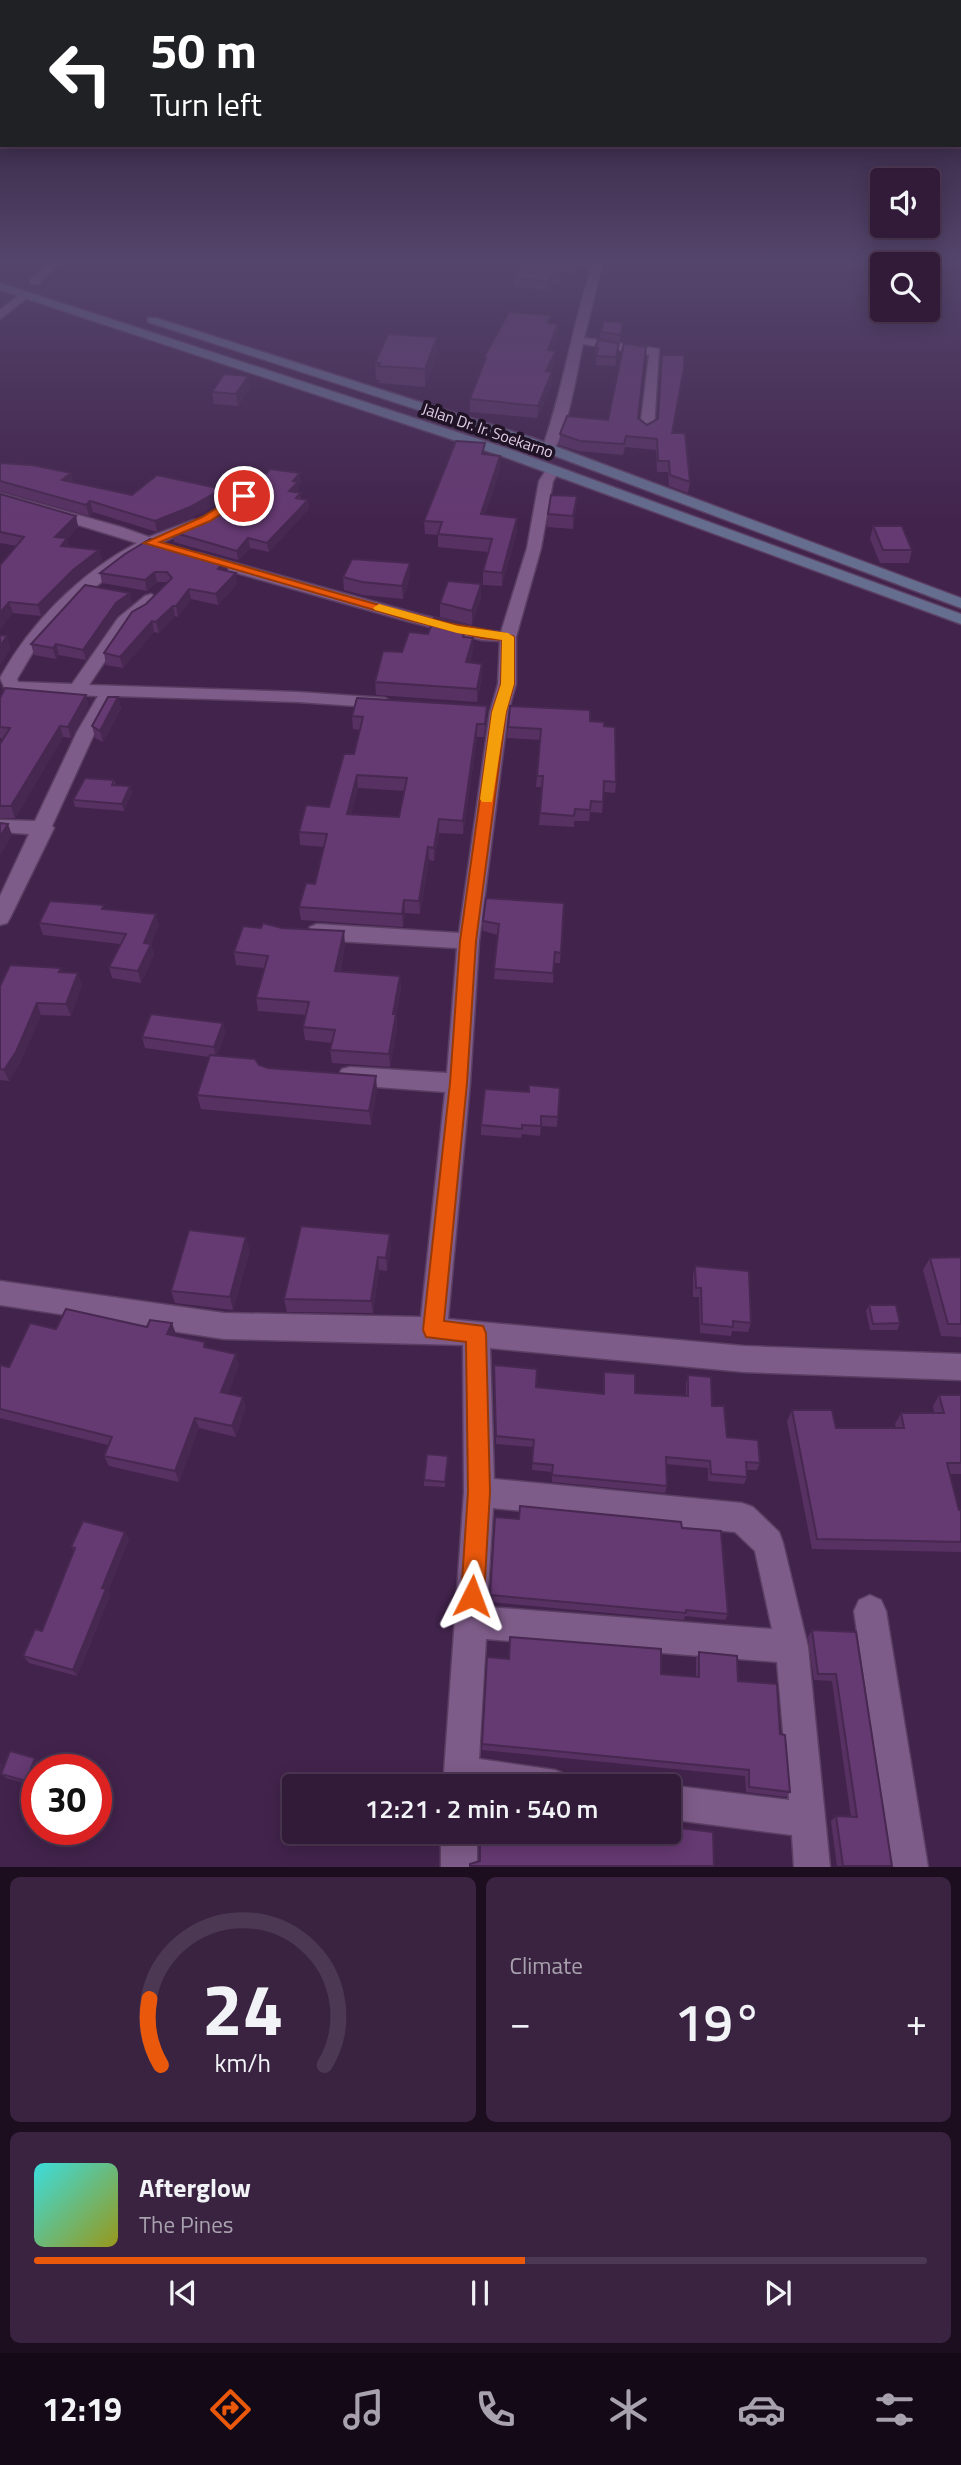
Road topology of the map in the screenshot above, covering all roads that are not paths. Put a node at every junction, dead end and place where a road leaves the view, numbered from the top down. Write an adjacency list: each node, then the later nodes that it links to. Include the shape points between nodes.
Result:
1 (218, 350): 6 (main road, Jalan Dr. Ir. Soekarno)
2 (245, 350): 5 (main road, Jalan Dr. Ir. Soekarno)
3 (575, 350): 8 (street)
4 (642, 350): 7 (street, via 654,352)
5 (421, 406): 6 (main road); 8 (main road, Jalan Dr. Ir. Soekarno)
6 (407, 421): 8 (main road, Jalan Dr. Ir. Soekarno)
7 (647, 429)
8 (551, 460): 10 (main road, Jalan Dr. Ir. Soekarno); 12 (main road, Jalan Dr. Ir. Soekarno); 17 (street, via 534,548)
9 (0, 497): 13 (street)
10 (689, 499): 12 (main road); 15 (main road, Jalan Dr. Ir. Soekarno)
11 (215, 513): 13 (street)
12 (668, 514): 16 (main road, Jalan Dr. Ir. Soekarno)
13 (150, 543): 14 (street, via 112,565); 17 (street, via 413,618)
14 (85, 588): 18 (street, via 32,642); 19 (street, via 157,594 127,618)
15 (961, 603)
16 (961, 619)
17 (508, 637): 26 (street, via 507,684 492,712)
18 (6, 688): 19 (street)
19 (78, 688): 20 (street)
20 (109, 691): 21 (street); 23 (street)
21 (405, 705)
22 (0, 826): 23 (street)
23 (44, 828): 24 (street)
24 (0, 918)
25 (297, 930): 26 (street)
26 (468, 941): 28 (street)
27 (324, 1074): 28 (street)
28 (458, 1083): 30 (street)
29 (0, 1293): 30 (street, via 224,1326)
30 (433, 1330): 31 (street)
31 (476, 1333): 32 (street, via 744,1359); 33 (street)
32 (961, 1367)
33 (479, 1492): 35 (street); 36 (street, via 741,1518 768,1543)
34 (870, 1611): 43 (street)
35 (471, 1622): 36 (street); 37 (street)
36 (792, 1647): 39 (street)
37 (460, 1774)
38 (681, 1803): 39 (street)
39 (807, 1820): 42 (street)
40 (459, 1844): 41 (street)
41 (459, 1867)
42 (812, 1867)
43 (911, 1867)

